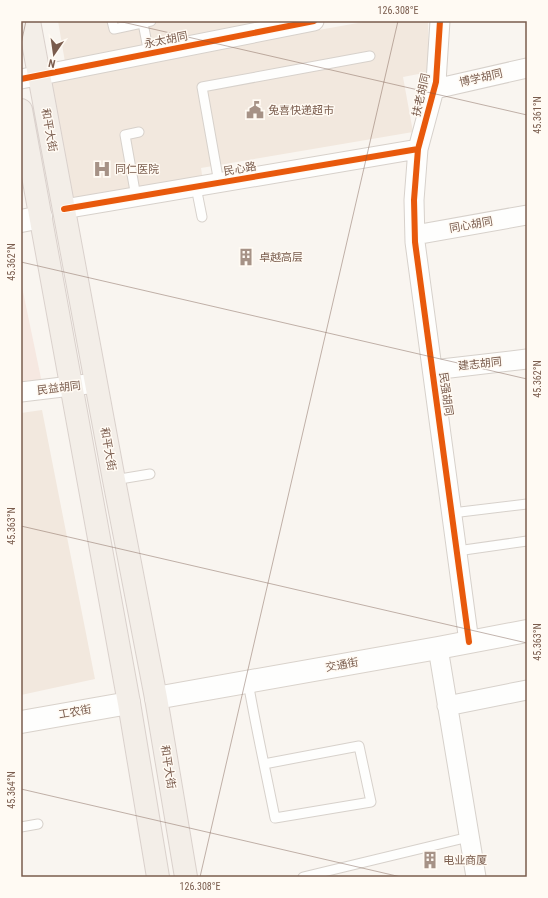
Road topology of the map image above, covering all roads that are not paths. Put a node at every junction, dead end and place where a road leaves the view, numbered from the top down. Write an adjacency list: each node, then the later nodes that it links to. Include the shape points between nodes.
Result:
1 (29, 21): 9 (main road, 和平大街)
2 (112, 21): 5 (lane, via 114,29)
3 (314, 21): 6 (street, 永太胡同)
4 (440, 21): 10 (street, 扶老胡同)
5 (147, 22): 6 (lane)
6 (149, 54): 9 (street, 永太胡同)
7 (370, 56): 14 (lane, via 202,87)
8 (527, 68): 10 (street, 博学胡同)
9 (30, 77): 17 (main road, 和平大街)
10 (435, 88): 13 (street, 扶老胡同)
11 (21, 110): 20 (main road)
12 (139, 132): 16 (lane, via 125,135)
13 (418, 149): 14 (street, 民心路); 21 (street, 民强胡同, via 414,200)
14 (219, 183): 15 (street, 民心路)
15 (196, 187): 16 (street, 民心路); 19 (lane)
16 (136, 197): 17 (street, 民心路)
17 (64, 209): 24 (main road, 和平大街)
18 (527, 215): 21 (street, 同心胡同)
19 (202, 217)
20 (31, 219): 25 (main road)
21 (415, 235): 23 (street, 民强胡同)
22 (527, 359): 23 (street, 建志胡同)
23 (433, 370): 30 (street, 民强胡同)
24 (96, 383): 25 (street, 民益胡同); 28 (main road, 和平大街)
25 (71, 386): 26 (street, 民益胡同); 39 (main road)
26 (21, 392)
27 (150, 474): 28 (lane)
28 (114, 480): 38 (main road, 和平大街)
29 (527, 504): 30 (lane)
30 (452, 513): 32 (street, 民强胡同)
31 (527, 541): 32 (lane)
32 (457, 551): 34 (street, 民强胡同)
33 (527, 630): 34 (main road, 交通街)
34 (469, 642): 35 (main road, 交通街)
35 (438, 648): 36 (main road, 交通街); 40 (street)
36 (248, 682): 38 (main road, 交通街); 42 (lane)
37 (527, 690): 40 (street)
38 (156, 698): 47 (main road, 和平大街)
39 (129, 703): 41 (main road, 工农街); 46 (main road)
40 (447, 706): 45 (street)
41 (21, 722)
42 (264, 764): 42 (lane, via 275,818 371,802 358,746)
43 (38, 824): 44 (lane)
44 (21, 827)
45 (469, 838): 48 (lane); 49 (street)
46 (158, 877)
47 (186, 877)
48 (303, 877)
49 (476, 877)

